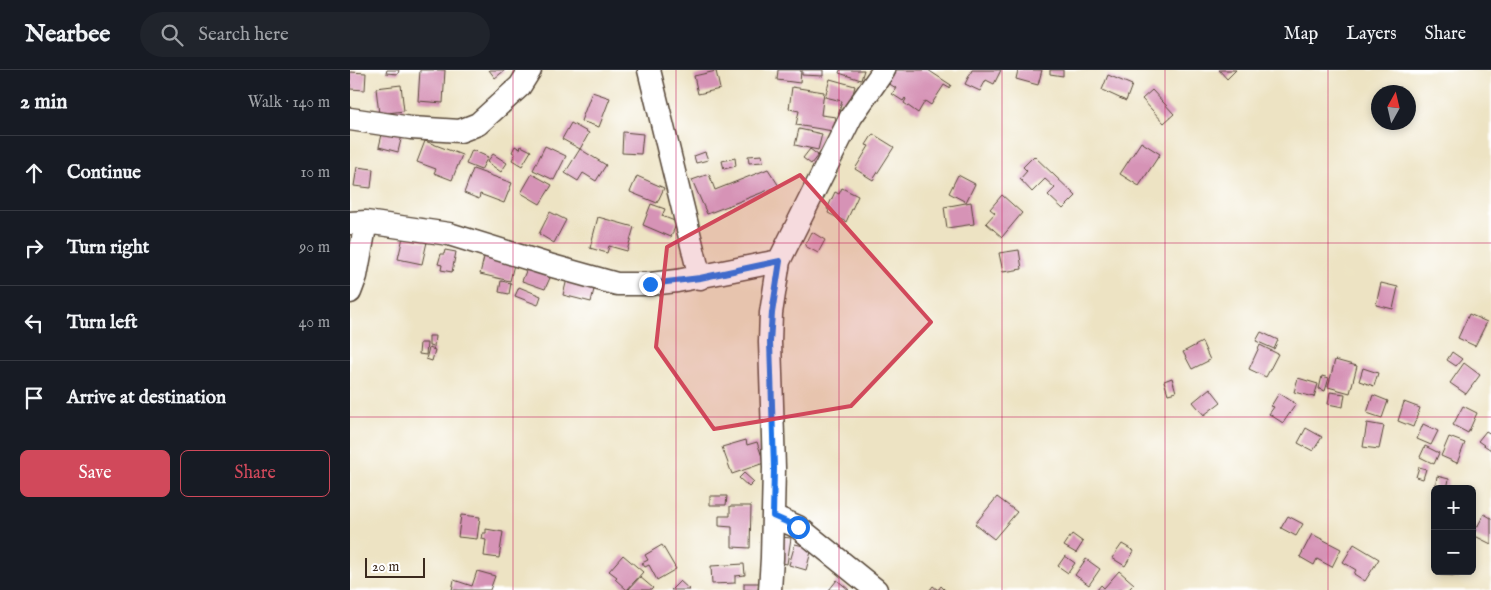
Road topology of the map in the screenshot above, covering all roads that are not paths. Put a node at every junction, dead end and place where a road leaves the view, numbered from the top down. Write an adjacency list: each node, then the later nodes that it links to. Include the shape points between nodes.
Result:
1 (530, 70): 4 (street, via 520,86 478,124 460,130 410,128)
2 (650, 70): 7 (street)
3 (884, 70): 6 (street, via 851,117)
4 (350, 119)
5 (358, 223): 7 (street, via 449,234 617,284); 8 (street, via 356,276)
6 (780, 261): 7 (street); 9 (street, via 770,342)
7 (700, 278)
8 (350, 292)
9 (773, 516): 10 (street); 11 (street, via 798,527)
10 (770, 590)
11 (876, 590)

